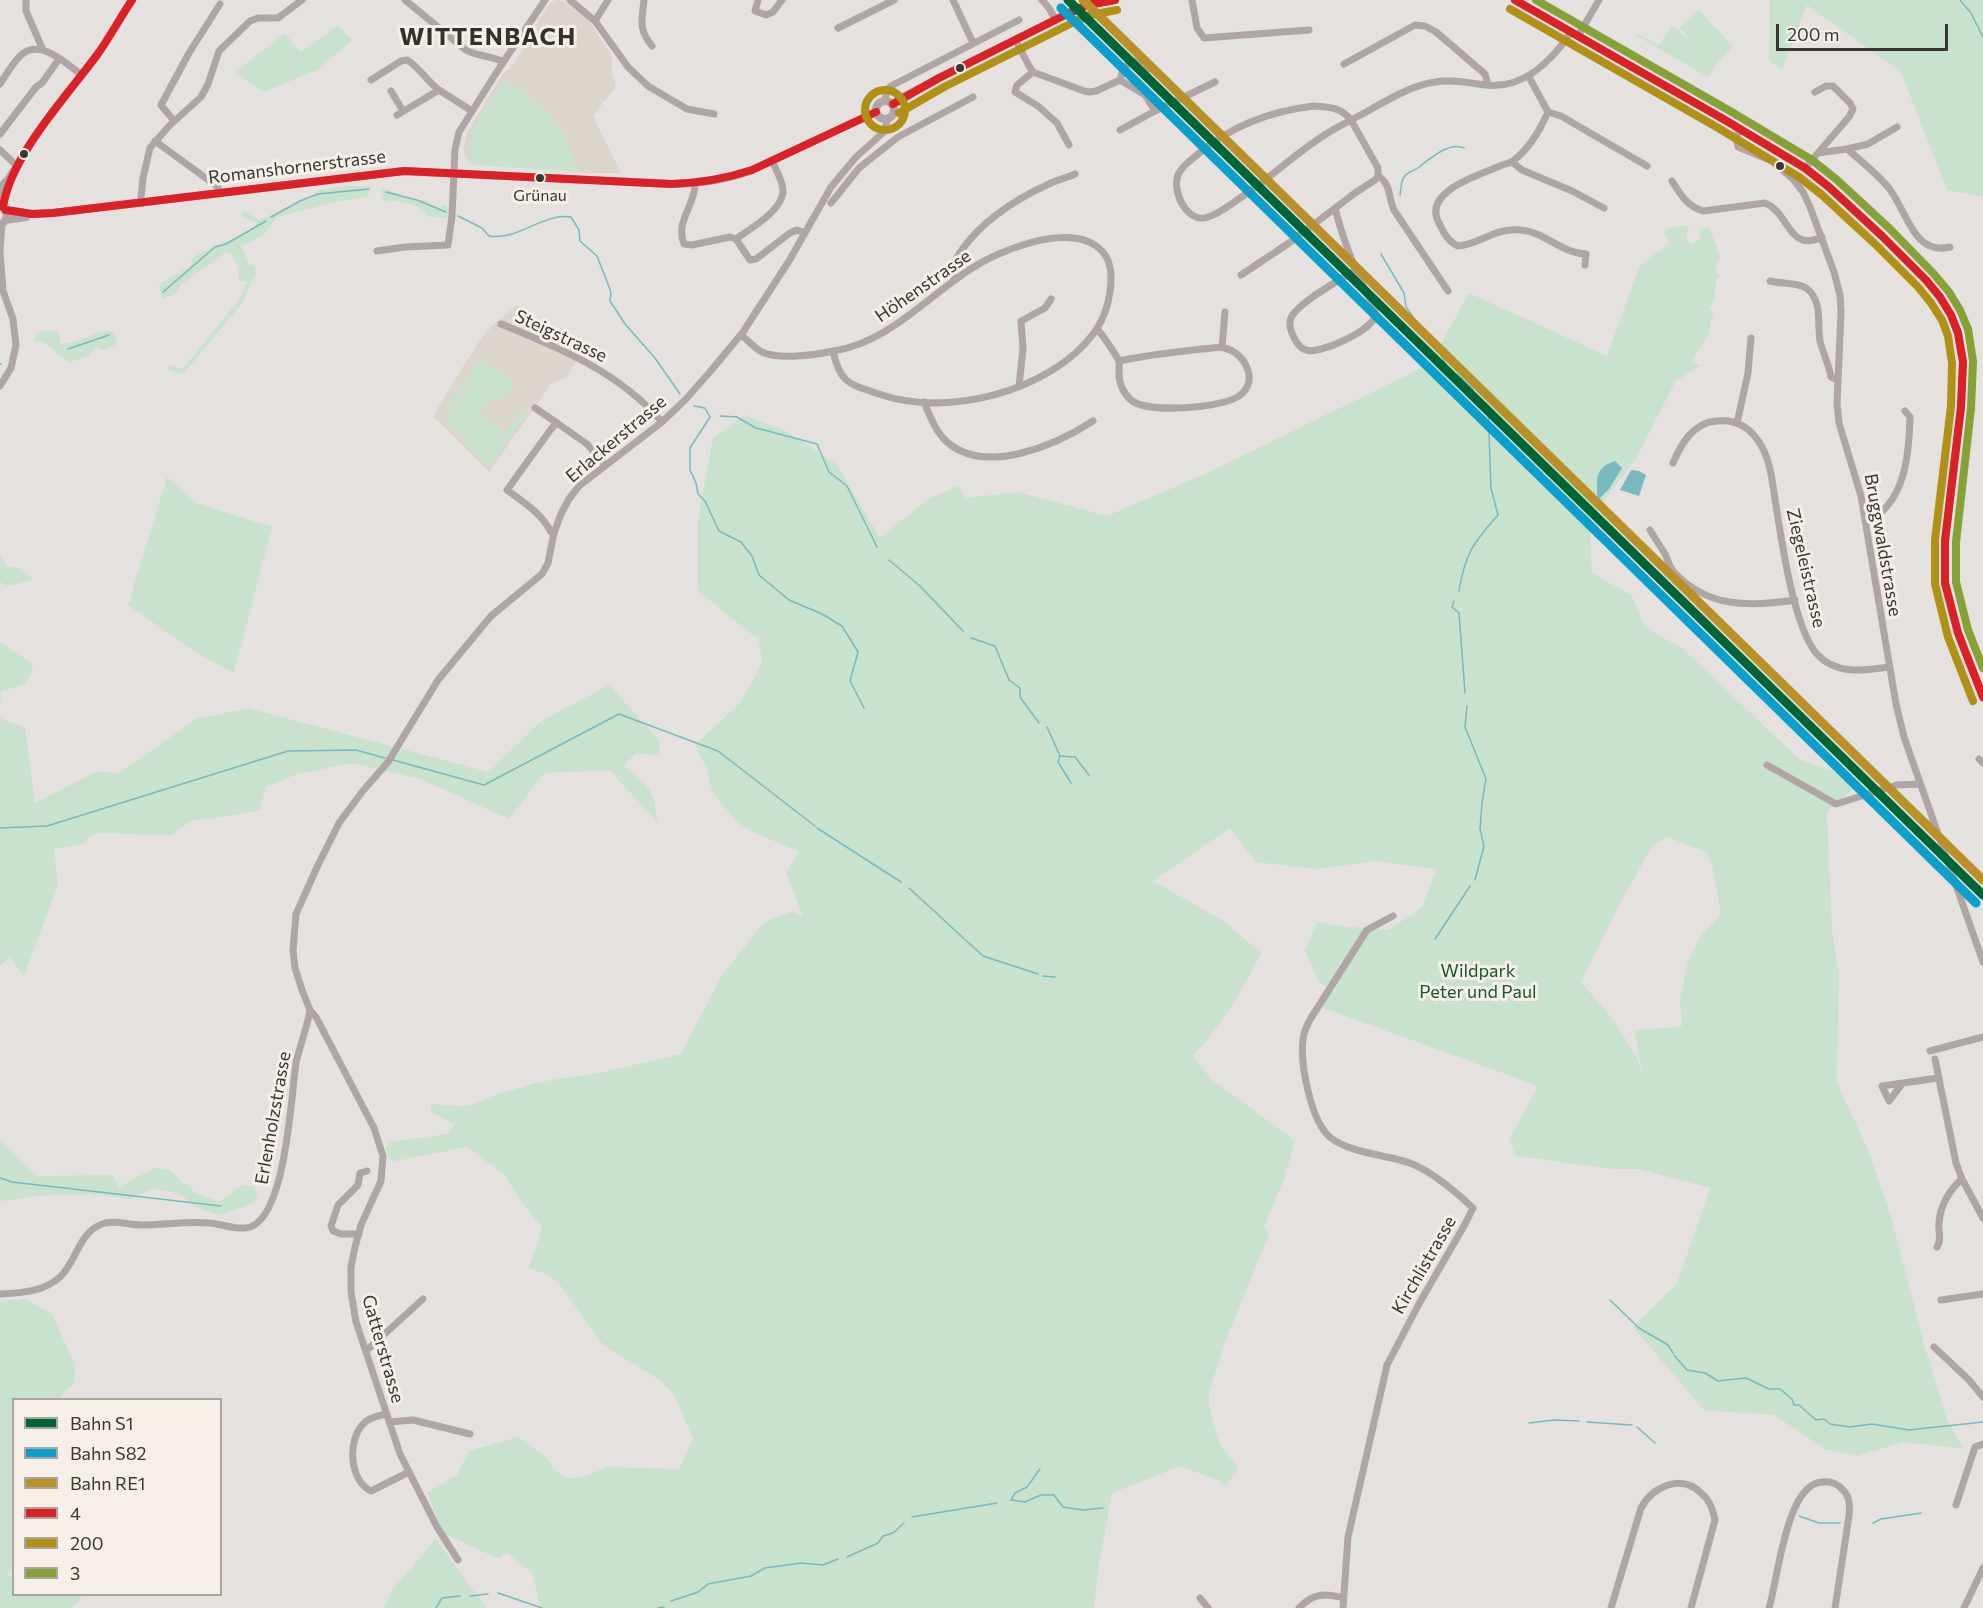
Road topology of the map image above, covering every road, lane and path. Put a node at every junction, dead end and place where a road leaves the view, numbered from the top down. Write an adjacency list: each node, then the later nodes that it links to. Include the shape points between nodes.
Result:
1 (26, 0): 29 (street, via 26,11)
2 (132, 0): 35 (street)
3 (302, 0): 54 (street, via 278,18 258,18 242,28 219,51 201,97)
4 (405, 0): 31 (street, via 466,50)
5 (545, 0): 31 (street)
6 (570, 0): 22 (street)
7 (608, 0): 22 (street)
8 (644, 0): 28 (street, via 640,23)
9 (758, 0): 10 (street, via 755,11 766,15)
10 (782, 0)
11 (894, 0): 23 (street)
12 (953, 0): 27 (street)
13 (1042, 0): 21 (street)
14 (1115, 0): 18 (main road)
15 (1192, 0): 24 (street, via 1197,28 1204,38)
16 (1515, 0): 25 (main road)
17 (1599, 0): 25 (street)
18 (1087, 3): 21 (main road)
19 (220, 4): 54 (street, via 161,105)
20 (1019, 20): 27 (street)
21 (1055, 20): 26 (main road)
22 (595, 21): 51 (street, via 628,67 648,86 687,109)
23 (838, 28)
24 (1309, 30)
25 (1574, 34): 36 (street); 56 (main road)
26 (1016, 39): 34 (street); 46 (main road)
27 (973, 43): 46 (street, via 889,87)
28 (652, 46)
29 (43, 50): 30 (street); 40 (street, via 24,53)
30 (58, 59): 35 (street); 58 (street)
31 (503, 62): 47 (street)
32 (1344, 64): 41 (street, via 1415,26 1425,26 1485,74)
33 (1150, 69): 38 (street, via 1133,61 1122,70)
34 (1033, 72): 38 (street, via 1090,92); 60 (street, via 1017,85 1015,92 1057,123)
35 (82, 75): 68 (street)
36 (1529, 77): 41 (street, via 1512,84); 50 (street)
37 (371, 80): 42 (street, via 407,60)
38 (1120, 80): 48 (street, via 1145,94)
39 (1215, 82): 48 (street)
40 (0, 84)
41 (1488, 85): 53 (street, via 1432,82)
42 (439, 90): 43 (street, via 400,113); 47 (street)
43 (391, 91)
44 (1815, 92): 64 (street, via 1833,86 1853,109)
45 (973, 97): 65 (street, via 898,137)
46 (889, 102): 49 (main road, via 877,105); 52 (main road, via 894,113)
47 (472, 111): 71 (street, via 458,137)
48 (1155, 111): 57 (street)
49 (876, 112): 52 (main road); 66 (main road, Romanshornerstrasse)
50 (1548, 112): 67 (street, via 1531,142); 69 (street)
51 (714, 114)
52 (887, 119): 61 (street, Erlackerstrasse, via 885,131)
53 (1351, 120): 53 (street, via 1208,217 1200,218 1187,210 1178,194 1177,177 1186,164 1216,141 1260,117 1314,106 1336,108); 73 (street, via 1378,168)
54 (174, 121): 59 (street)
55 (1897, 127): 62 (street, via 1868,144)
56 (1740, 129): 70 (main road); 85 (street, Bruggwaldstrasse, via 1738,147 1772,161 1788,174 1803,192)
57 (1120, 130)
58 (0, 134)
59 (155, 141): 78 (street, via 218,187); 79 (street, via 148,153)
60 (1069, 145)
61 (868, 146): 65 (street); 84 (street, Erlackerstrasse, via 831,187)
62 (1846, 149): 64 (street); 87 (street, via 1890,190 1924,244 1940,250)
63 (0, 150): 68 (street)
64 (1818, 153): 70 (street)
65 (875, 155): 80 (street, via 859,168)
66 (772, 161): 76 (main road, Romanshornerstrasse, via 734,177); 86 (street, via 783,195 766,217)
67 (1512, 162): 81 (street, via 1521,170); 90 (street, via 1442,195 1435,212 1449,240 1462,246 1495,233 1521,230 1542,236 1570,252 1586,254)
68 (16, 166): 74 (street)
69 (1647, 166)
70 (1805, 168): 124 (main road, via 1914,268 1951,315 1960,342 1963,378 1944,540 1945,583 1958,633)
71 (454, 173): 76 (main road, Romanshornerstrasse); 78 (main road, Romanshornerstrasse, via 378,173); 89 (street, via 448,245)
72 (1075, 174): 93 (street, via 1023,197 985,224 954,262)
73 (1378, 176): 82 (street); 95 (street, via 1388,186 1394,210)
74 (8, 179): 77 (street); 83 (street, via 2,196)
75 (1672, 181): 85 (street, via 1694,208 1703,211 1765,203 1774,208 1799,239 1812,242)
76 (695, 184): 86 (street, via 681,223 684,244)
77 (0, 187)
78 (219, 193): 79 (main road, Romanshornerstrasse)
79 (142, 203): 83 (main road, Romanshornerstrasse, via 25,217)
80 (831, 203)
81 (1604, 207)
82 (1335, 208): 91 (street); 92 (street)
83 (3, 215): 88 (street)
84 (805, 233): 86 (street, via 796,230 750,260); 100 (street, Erlackerstrasse)
85 (1822, 237): 105 (street, Bruggwaldstrasse, via 1840,295)
86 (736, 239)
87 (1950, 247)
88 (0, 251): 106 (street, via 3,291 13,319 16,345 11,368)
89 (377, 251)
90 (1585, 265)
91 (1355, 270): 91 (street, via 1375,311 1372,323 1322,349 1302,348 1292,334 1292,316)
92 (1241, 275)
93 (955, 280): 99 (street, Höhenstrasse, via 1020,246 1054,238 1081,240 1101,249 1110,264 1111,285); 103 (street, Höhenstrasse, via 882,333)
94 (1770, 281): 105 (street, via 1805,287 1815,298 1820,341 1831,377)
95 (1449, 291)
96 (1051, 299): 107 (street, via 1045,308 1021,321)
97 (1226, 312): 102 (street)
98 (501, 324): 112 (street, Steigstrasse, via 603,371)
99 (1097, 328): 104 (street); 107 (street, Höhenstrasse, via 1068,360)
100 (741, 335): 103 (street, Höhenstrasse, via 770,355); 112 (street, Erlackerstrasse)
101 (1751, 338): 114 (street)
102 (1222, 347): 104 (street); 104 (street, via 1244,360 1248,385 1234,399 1199,406 1157,408 1134,402 1122,390)
103 (833, 351): 108 (street, Höhenstrasse, via 849,384 885,397)
104 (1119, 360)
105 (1838, 380): 119 (street, Bruggwaldstrasse, via 1839,423 1859,485)
106 (0, 386)
107 (1019, 386): 108 (street, Höhenstrasse, via 973,400)
108 (924, 402): 111 (street, via 942,436 954,447 975,456 1028,451)
109 (535, 408): 113 (street)
110 (1905, 411): 119 (street, via 1910,417 1902,480 1888,506)
111 (1093, 421)
112 (662, 422): 116 (street, Erlackerstrasse)
113 (557, 423): 116 (street, via 587,444); 118 (street, via 507,490)
114 (1737, 423): 115 (street, via 1718,421 1698,427 1683,442); 122 (street, Ziegeleistrasse, via 1755,436 1767,459)
115 (1673, 463)
116 (605, 465): 117 (street, Erlackerstrasse, via 579,486)
117 (561, 514): 118 (street); 121 (street, Erlackerstrasse)
118 (545, 520): 121 (street)
119 (1866, 523): 123 (street, Bruggwaldstrasse)
120 (1650, 530): 122 (street, via 1674,572 1704,594 1756,606)
121 (554, 533): 129 (street, Erlackerstrasse, via 542,574 491,616 438,680 388,762 331,838 302,898 293,936 295,968)
122 (1795, 600): 123 (street, Ziegeleistrasse, via 1809,643 1824,661 1850,670)
123 (1889, 667): 126 (street, Bruggwaldstrasse, via 1904,737)
124 (1983, 697)
125 (1767, 765): 126 (street, via 1836,804 1897,785)
126 (1920, 784): 128 (street, Bruggwaldstrasse)
127 (1393, 916): 156 (street, Kirchlistrasse, via 1367,930 1311,1018 1303,1042 1306,1082 1330,1137 1349,1147 1411,1163 1473,1208 1387,1365 1348,1537)
128 (1983, 962)
129 (310, 1010): 138 (street, Gatterstrasse, via 382,1149 381,1181); 140 (street, Erlenholzstrasse, via 297,1062 283,1162 274,1199 261,1221 244,1228 202,1222 108,1222 87,1234 60,1277 39,1289)
130 (1983, 1037): 131 (street)
131 (1930, 1051)
132 (1935, 1059): 133 (street)
133 (1938, 1078): 134 (street); 136 (street)
134 (1902, 1084)
135 (367, 1171): 138 (street, via 360,1173 358,1185 338,1205 331,1226 341,1234)
136 (1962, 1179): 137 (street); 139 (street, via 1943,1205)
137 (1983, 1218)
138 (358, 1234): 145 (street, Gatterstrasse, via 351,1292)
139 (1937, 1247)
140 (0, 1294)
141 (1983, 1294): 143 (street)
142 (423, 1299): 145 (street)
143 (1941, 1300)
144 (1934, 1347): 146 (street)
145 (366, 1351): 147 (street, Gatterstrasse)
146 (1983, 1397)
147 (387, 1414): 148 (street, Gatterstrasse); 151 (street, via 370,1419 357,1431 353,1447 357,1475 371,1491)
148 (389, 1422): 149 (street, via 413,1420); 151 (street, Gatterstrasse)
149 (470, 1434)
150 (1983, 1444): 152 (street, via 1975,1447)
151 (409, 1472): 153 (street, Gatterstrasse)
152 (1956, 1505)
153 (458, 1560)
154 (1983, 1568): 164 (street)
155 (1200, 1598): 157 (street)
156 (1343, 1598): 158 (street, via 1320,1594); 159 (street, Kirchlistrasse)
157 (1208, 1608)
158 (1299, 1608)
159 (1343, 1608)
160 (1611, 1608): 161 (street, via 1641,1508 1657,1489 1673,1484 1683,1484 1704,1494 1715,1520)
161 (1691, 1608)
162 (1769, 1608): 163 (street, via 1787,1530 1800,1497 1809,1485 1829,1482 1842,1488 1850,1509)
163 (1835, 1608)
164 (1964, 1608)

